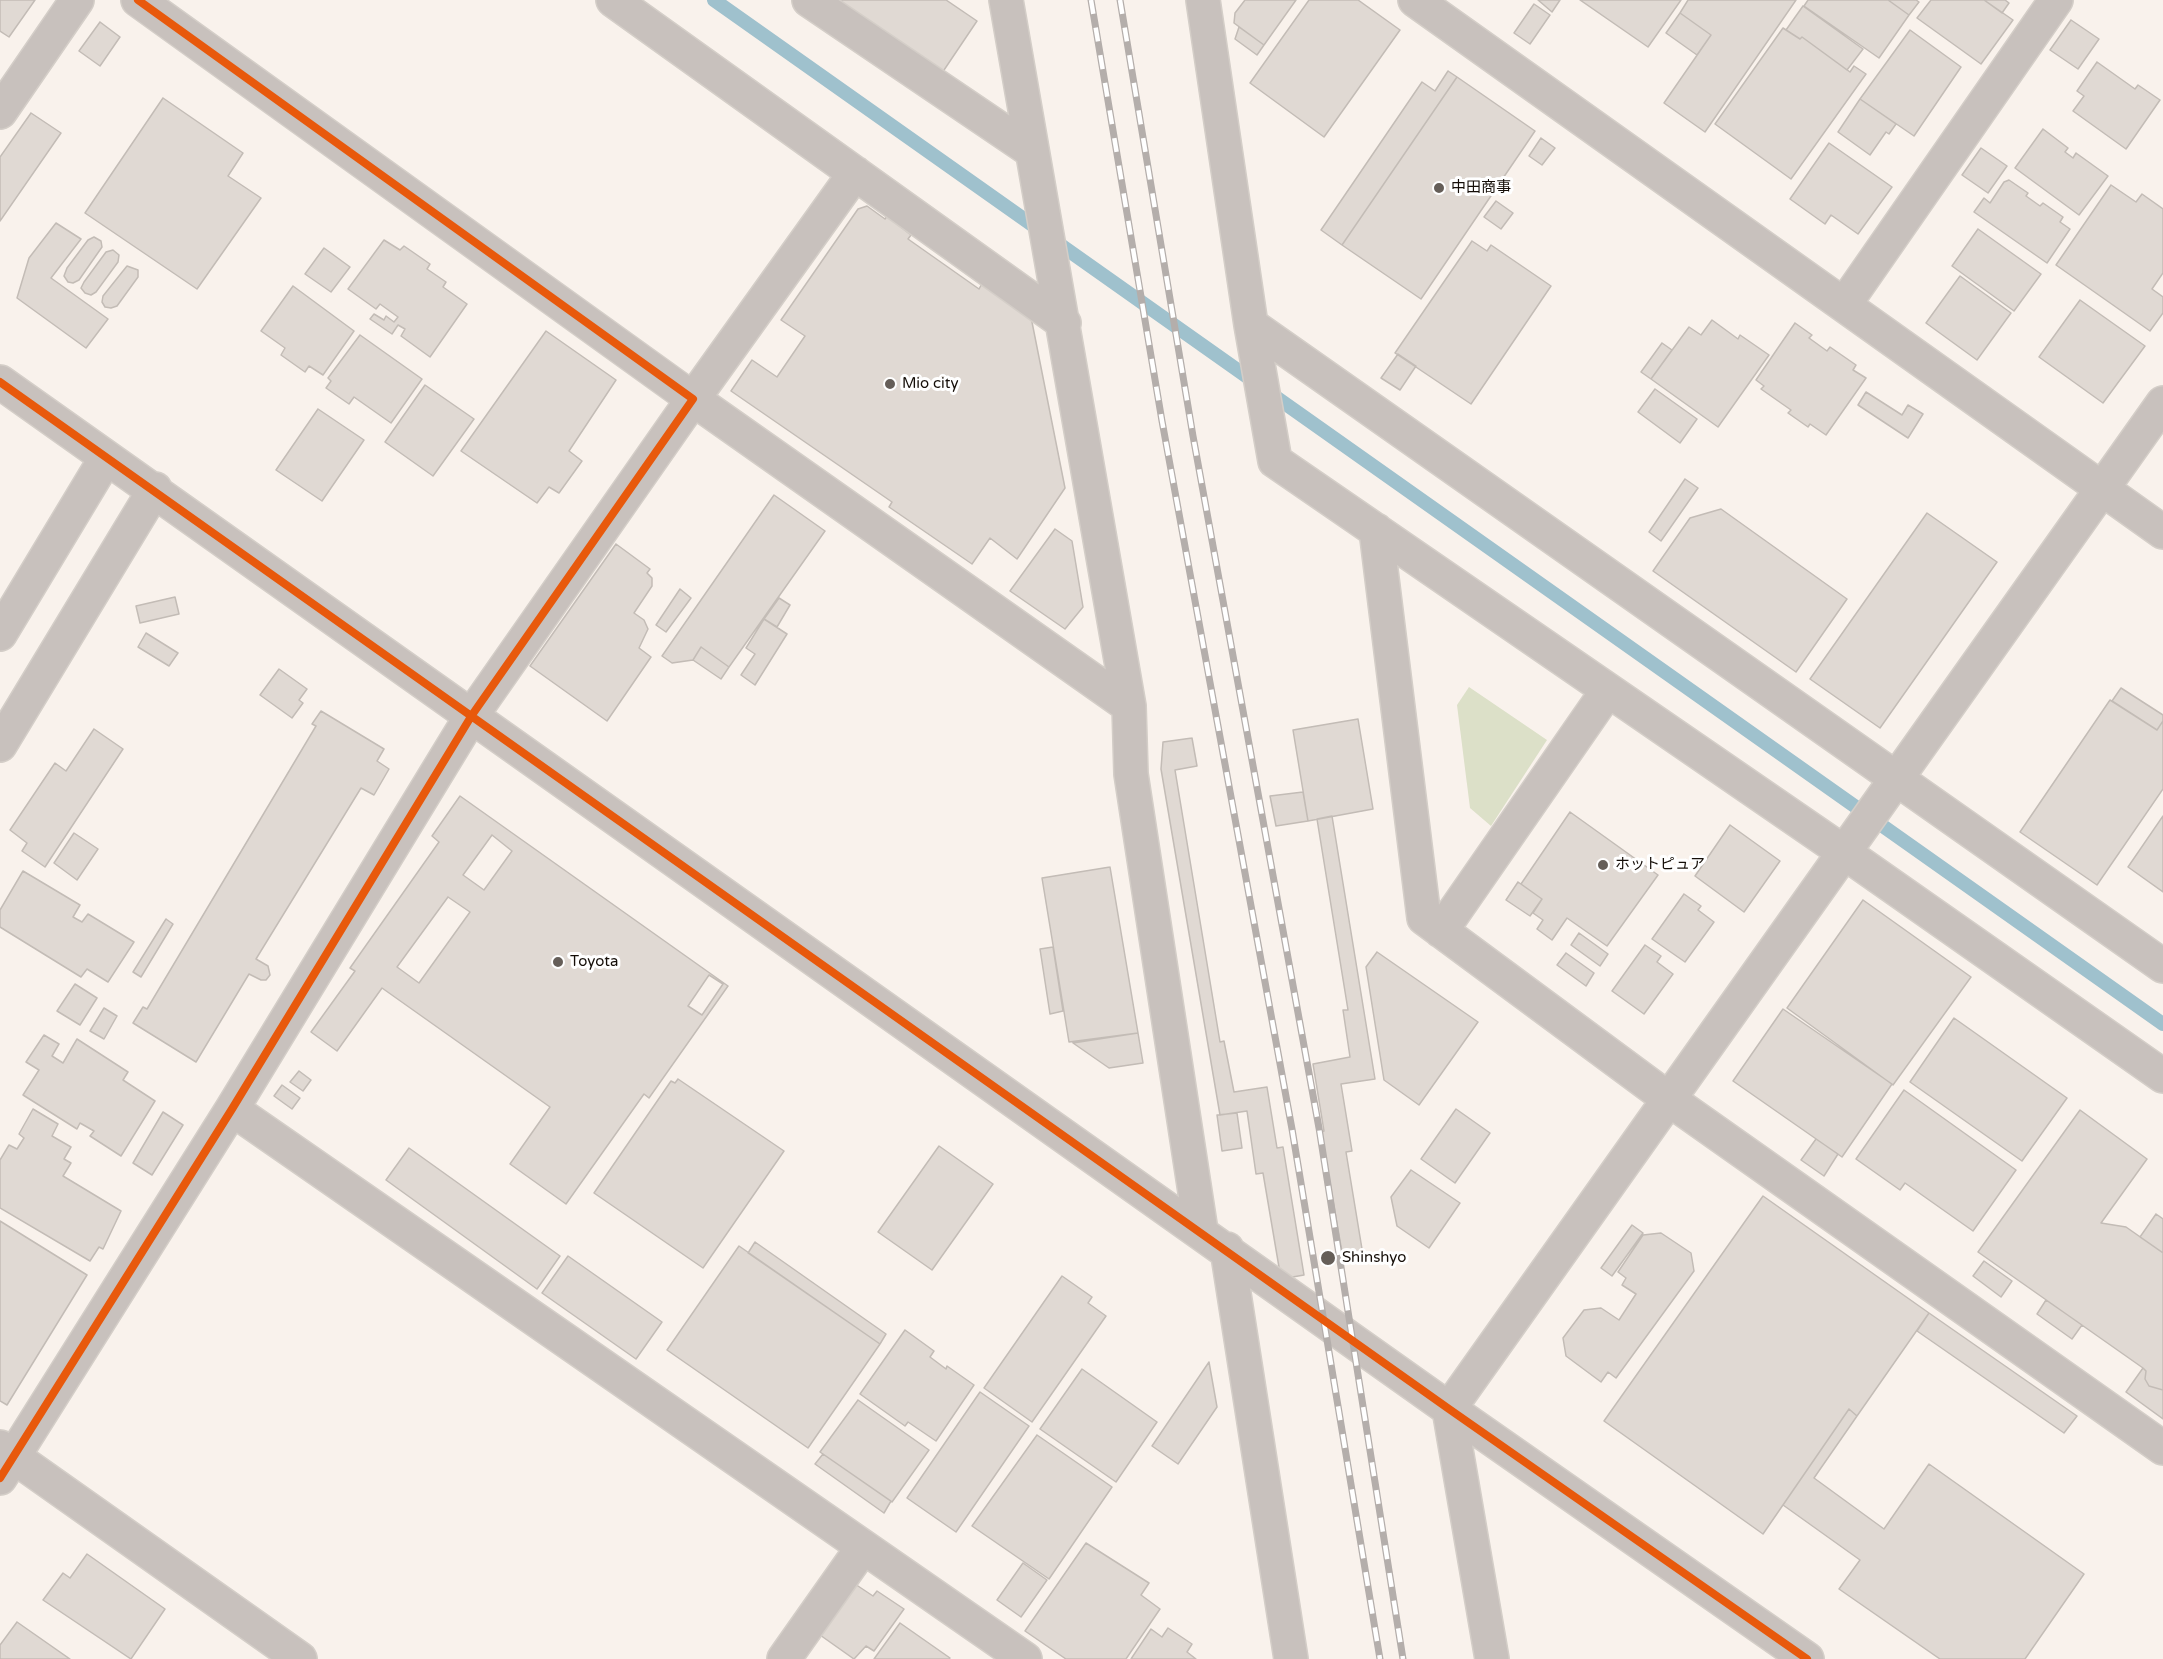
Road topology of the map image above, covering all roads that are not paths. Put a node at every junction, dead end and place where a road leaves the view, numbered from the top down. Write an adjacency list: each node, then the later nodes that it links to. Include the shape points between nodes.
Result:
1 (77, 0): 9 (street)
2 (138, 0): 16 (street)
3 (613, 0): 11 (street)
4 (809, 0): 10 (street)
5 (1006, 0): 10 (street)
6 (1203, 0): 14 (street)
7 (1415, 0): 12 (street)
8 (2056, 0): 12 (street)
9 (0, 112)
10 (1033, 157): 13 (street)
11 (855, 173): 13 (street); 16 (street)
12 (1844, 304): 20 (street)
13 (1064, 323): 25 (street)
14 (1252, 330): 21 (street, via 1275,461); 28 (street)
15 (0, 382): 18 (street)
16 (693, 399): 25 (street); 26 (street)
17 (2163, 403): 20 (street)
18 (106, 459): 19 (street); 23 (street)
19 (155, 489): 26 (street); 27 (street)
20 (2102, 489): 22 (street); 28 (street)
21 (1376, 530): 24 (street); 30 (street, via 1424,918)
22 (2163, 532)
23 (0, 634)
24 (1608, 690): 29 (street); 30 (street)
25 (1129, 706): 35 (street, via 1131,774)
26 (472, 715): 34 (street); 35 (street)
27 (0, 745)
28 (1891, 787): 29 (street); 31 (street)
29 (1849, 847): 32 (street); 33 (street)
30 (1441, 931): 33 (street)
31 (2163, 966)
32 (2163, 1076)
33 (1670, 1100): 36 (street); 37 (street)
34 (232, 1109): 38 (street); 39 (street)
35 (1214, 1240): 36 (street); 40 (street)
36 (1449, 1409): 44 (street); 45 (street)
37 (2163, 1448)
38 (4, 1460): 41 (street)
39 (862, 1547): 42 (street); 43 (street)
40 (1287, 1655)
41 (300, 1659)
42 (784, 1659)
43 (1025, 1659)
44 (1492, 1659)
45 (1807, 1659)

